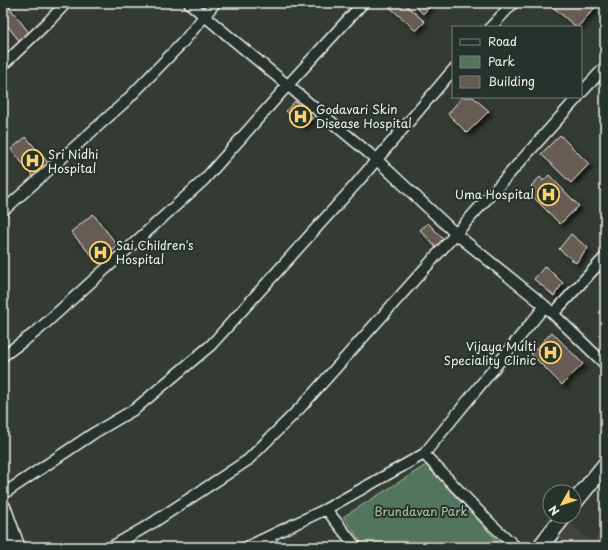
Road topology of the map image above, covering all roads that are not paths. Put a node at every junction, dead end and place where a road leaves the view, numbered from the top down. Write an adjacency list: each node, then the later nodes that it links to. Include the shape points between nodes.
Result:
1 (66, 3): 8 (street)
2 (189, 3): 6 (street)
3 (215, 3): 6 (street)
4 (363, 3): 11 (street)
5 (513, 3): 7 (street)
6 (205, 15): 11 (street); 15 (street, via 184,42 136,91)
7 (492, 26)
8 (3, 65)
9 (605, 67): 12 (street)
10 (452, 71): 14 (street)
11 (288, 85): 14 (street); 20 (street, via 204,180 37,331)
12 (582, 92)
13 (577, 98): 16 (street)
14 (377, 160): 16 (street); 25 (street, via 211,345 135,409 94,433)
15 (3, 211)
16 (456, 234): 18 (street); 31 (street, via 301,407 248,460)
17 (605, 257): 19 (street)
18 (545, 306): 19 (street); 22 (street)
19 (553, 314): 21 (street)
20 (3, 356)
21 (605, 364)
22 (424, 454): 27 (street); 35 (street)
23 (605, 465): 24 (street)
24 (582, 493)
25 (3, 494)
26 (3, 508): 30 (street)
27 (326, 509): 29 (street); 34 (street)
28 (558, 524): 36 (street)
29 (268, 537): 32 (street); 33 (street)
30 (17, 547)
31 (111, 547)
32 (247, 547)
33 (274, 547)
34 (356, 547)
35 (516, 547)
36 (540, 547)

